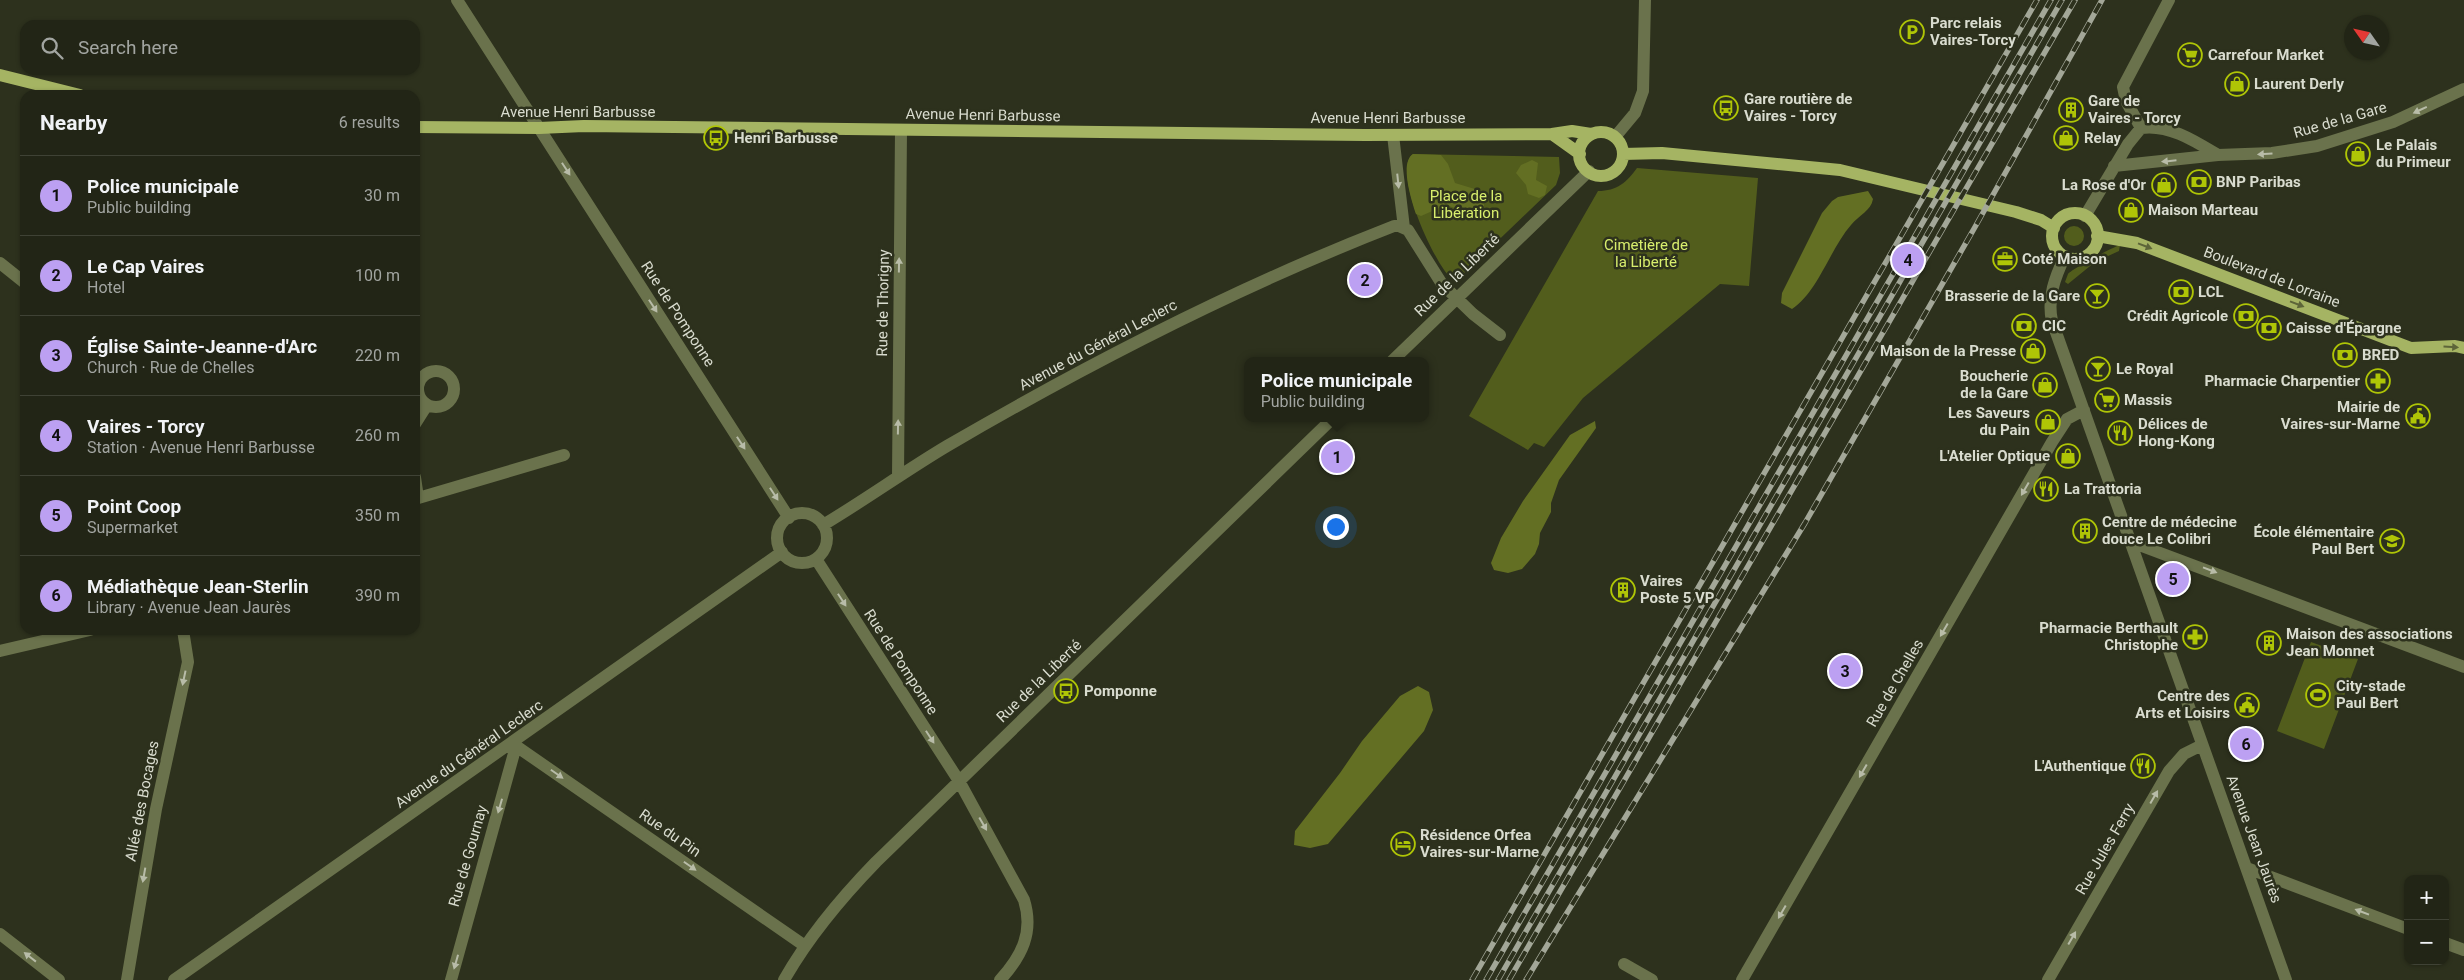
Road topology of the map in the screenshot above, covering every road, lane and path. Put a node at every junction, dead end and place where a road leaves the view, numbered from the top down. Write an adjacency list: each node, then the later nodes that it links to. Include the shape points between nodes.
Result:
1 (457, 0): 8 (street, Rue de Pomponne)
2 (1645, 0): 14 (street, via 1643,91 1635,113)
3 (2169, 0): 9 (street, via 2123,87 2126,101)
4 (0, 75): 6 (main road)
5 (2464, 89): 17 (street, Rue de la Gare, one-way to 17, via 2393,122 2350,137 2272,153)
6 (60, 90)
7 (420, 127): 8 (main road, Avenue Henri Barbusse)
8 (539, 128): 10 (main road, Avenue Henri Barbusse); 38 (street, Rue de Pomponne, one-way to 38)
9 (2141, 128): 17 (street, via 2156,126 2167,129 2197,142); 18 (street)
10 (901, 130): 13 (main road, Avenue Henri Barbusse); 36 (street, Rue de Thorigny, one-way to 10)
11 (1552, 134): 12 (main road, Avenue Henri Barbusse, via 1572,131); 13 (main road, Avenue Henri Barbusse); 15 (main road)
12 (1591, 134): 14 (main road, via 1603,132); 15 (main road, via 1582,144)
13 (1393, 135): 21 (street, one-way to 21)
14 (1615, 137): 16 (main road)
15 (1580, 154): 19 (main road, via 1581,162)
16 (1623, 154): 19 (main road, via 1619,166 1608,174 1596,175); 22 (main road, via 1662,153 1796,165 1884,180 2005,209 2041,220)
17 (2218, 156): 18 (street, Rue de la Gare, one-way to 18)
18 (2114, 166): 20 (street)
19 (1589, 171): 27 (street, Rue de la Liberté)
20 (2085, 216): 22 (main road, via 2066,215); 23 (main road, via 2093,222)
21 (1404, 228): 27 (street, via 1437,277); 36 (street, Avenue du Général Leclerc, via 1394,226 1277,275 1148,336 1035,396)
22 (2054, 228): 24 (main road, via 2053,244)
23 (2097, 236): 24 (main road, via 2088,254 2075,259); 29 (main road, Boulevard de Lorraine, one-way to 29, via 2137,243 2411,348)
24 (2065, 256): 32 (street, Avenue Jean Jaurès, via 2055,277 2049,308)
25 (0, 263): 26 (street)
26 (20, 279)
27 (1456, 298): 28 (street); 30 (street, Rue de la Liberté)
28 (1500, 335)
29 (2464, 348)
30 (1396, 357)
31 (427, 404): 33 (street)
32 (2084, 410): 40 (street, Avenue Jean Jaurès); 64 (street, Rue de Chelles, one-way to 64, via 2067,419 2052,442)
33 (420, 416)
34 (1329, 422): 49 (street, Rue de la Liberté)
35 (564, 454): 37 (street)
36 (898, 476): 39 (street, Avenue du Général Leclerc)
37 (420, 498)
38 (789, 518): 39 (street, via 806,514 817,518); 41 (street, via 779,530 778,545)
39 (823, 525): 42 (street, via 827,541)
40 (2131, 542): 46 (street, one-way to 46); 48 (street, Avenue Jean Jaurès)
41 (782, 552): 42 (street, via 787,558 801,563); 47 (street, Avenue du Général Leclerc)
42 (816, 559): 49 (street, Rue de Pomponne, one-way to 49)
43 (69, 635): 45 (street)
44 (184, 635): 58 (street, Allée des Bocages, one-way to 58, via 188,662 156,809)
45 (0, 651)
46 (2464, 667)
47 (515, 744): 54 (street, Rue du Pin, one-way to 54); 59 (street, Avenue du Général Leclerc); 60 (street, Rue de Gournay, one-way to 60)
48 (2202, 745): 50 (street, Avenue Jean Jaurès); 65 (street, Rue Jules Ferry, one-way to 48, via 2169,770 2184,754)
49 (958, 781): 54 (street, Rue de la Liberté, via 850,888); 62 (street, Rue de Pomponne, one-way to 62, via 1027,909 1027,941 1019,957)
50 (2247, 868): 51 (street, one-way to 50); 66 (street, Avenue Jean Jaurès)
51 (2404, 927)
52 (0, 934): 57 (street, one-way to 52)
53 (2449, 944): 55 (street)
54 (805, 946): 61 (street, Rue de la Liberté)
55 (2464, 950)
56 (1624, 964): 63 (street)
57 (59, 980)
58 (127, 980)
59 (174, 980)
60 (450, 980)
61 (784, 980)
62 (1000, 980)
63 (1652, 980)
64 (1742, 980)
65 (2048, 980)
66 (2286, 980)

